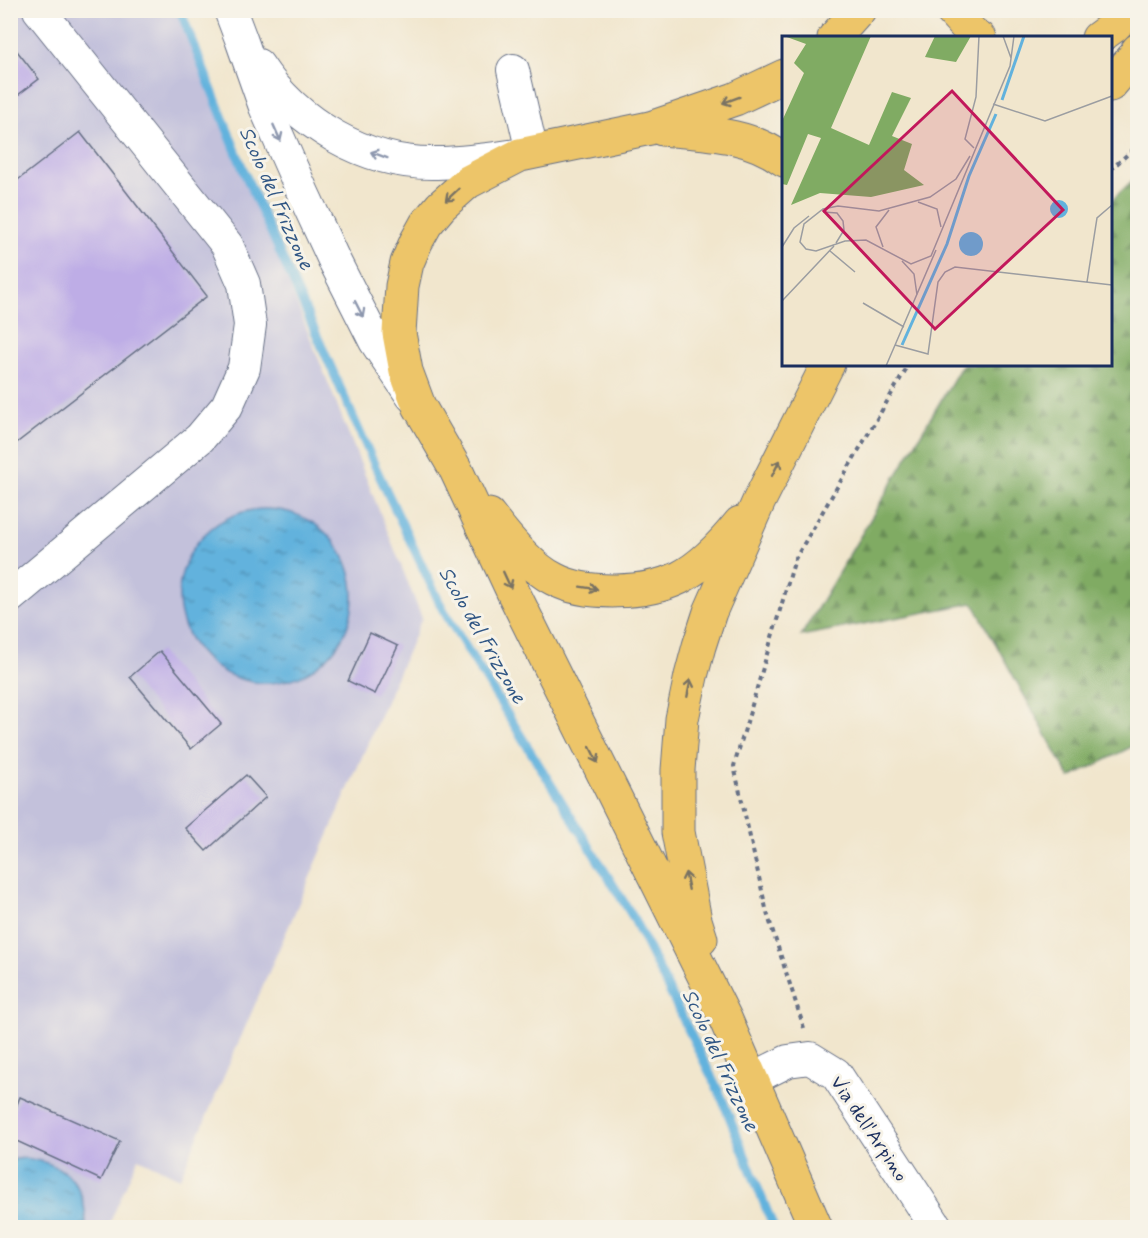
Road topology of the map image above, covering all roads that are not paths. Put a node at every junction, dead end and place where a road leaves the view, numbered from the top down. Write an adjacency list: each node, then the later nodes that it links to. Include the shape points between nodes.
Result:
1 (39, 10): 21 (street, via 227,245 244,284 250,325 244,368 227,406 200,438)
2 (230, 10): 9 (street)
3 (859, 10): 6 (main road)
4 (951, 10): 7 (main road)
5 (1130, 10): 8 (main road)
6 (836, 36)
7 (976, 36)
8 (1101, 36)
9 (242, 39): 15 (street, one-way to 9, via 437,164 390,159 355,146 309,118 283,96); 18 (street, one-way to 18, via 265,106 334,260 375,341)
10 (1137, 50): 13 (main road)
11 (513, 70): 15 (street)
12 (782, 76): 14 (main road, one-way to 14, via 735,99)
13 (1112, 83)
14 (650, 128): 15 (main road); 16 (main road, via 719,134 762,147)
15 (526, 154): 18 (main road, one-way to 18, via 468,182 453,194 426,224 407,263 399,333 406,371)
16 (782, 159)
17 (827, 366): 20 (main road, one-way to 17)
18 (419, 406): 19 (main road)
19 (456, 470): 20 (main road, one-way to 20, via 502,532 538,568 554,579 591,590 638,589 679,578 713,553); 22 (main road, one-way to 22)
20 (759, 501): 22 (main road, one-way to 20, via 695,920 678,832 678,770 682,719 699,646)
21 (10, 597)
22 (725, 1018): 23 (main road)
23 (752, 1078): 24 (main road); 25 (street, Via dell'Arpino, via 788,1061 810,1058 836,1074)
24 (816, 1227)
25 (937, 1227)

